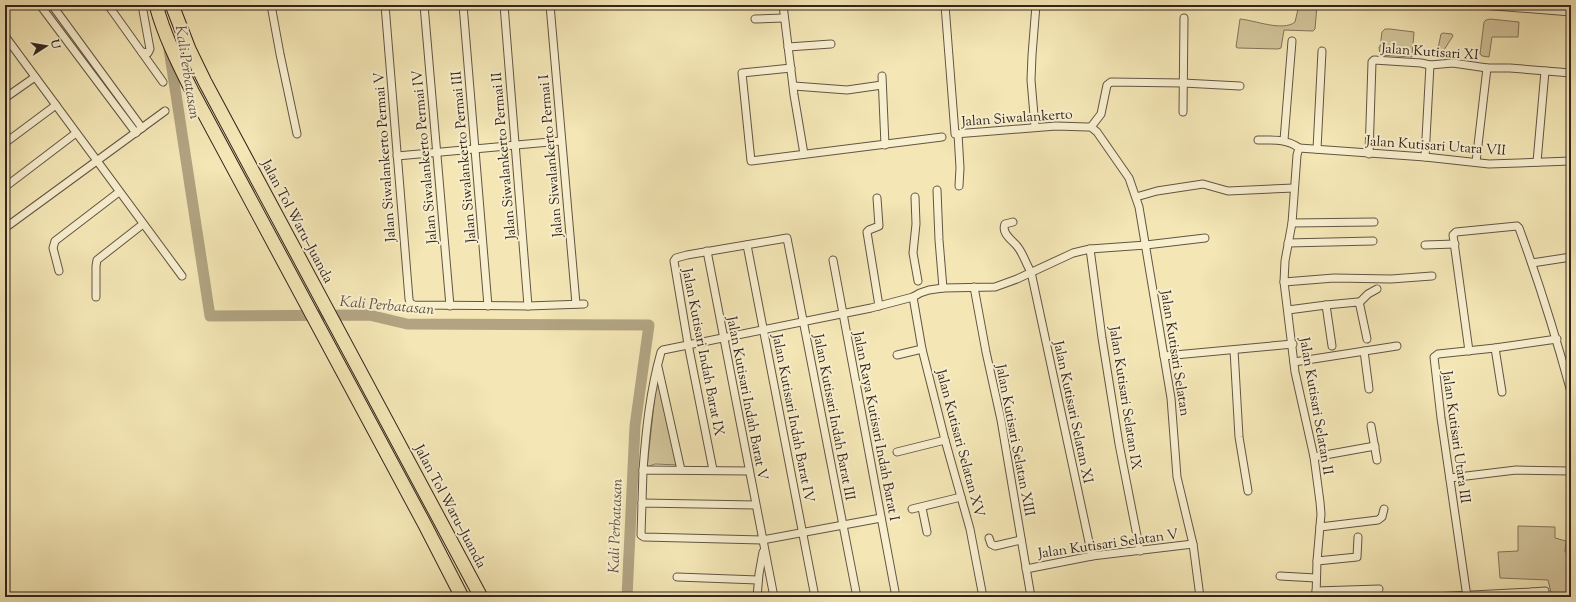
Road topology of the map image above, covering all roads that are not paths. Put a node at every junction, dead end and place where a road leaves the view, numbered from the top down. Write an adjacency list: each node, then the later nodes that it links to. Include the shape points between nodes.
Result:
1 (40, 5): 18 (street)
2 (108, 5): 29 (street)
3 (142, 5): 29 (street, via 150,50 148,53)
4 (156, 5): 184 (highway, via 162,26 192,91)
5 (172, 5): 185 (highway, Jalan Tol Waru–Juanda, via 189,50 205,82)
6 (271, 5): 53 (street)
7 (385, 5): 67 (street, Jalan Siwalankerto Permai V)
8 (424, 5): 64 (street, Jalan Siwalankerto Permai IV)
9 (463, 5): 61 (street, Jalan Siwalankerto Permai III)
10 (504, 5): 60 (street, Jalan Siwalankerto Permai II)
11 (550, 5): 57 (street, Jalan Siwalankerto Permai I)
12 (783, 5): 19 (street)
13 (945, 5): 54 (street, Jalan Siwalankerto)
14 (1036, 5): 48 (street, via 1031,80)
15 (1481, 5): 17 (street)
16 (54, 8): 18 (street); 46 (street)
17 (1571, 12)
18 (48, 17): 47 (street)
19 (784, 18): 21 (street); 26 (street)
20 (1184, 18): 38 (street)
21 (755, 19)
22 (5, 36): 25 (street)
23 (1292, 41): 56 (street)
24 (831, 44): 26 (street)
25 (12, 46): 27 (street); 35 (street)
26 (788, 47): 31 (street)
27 (5, 51)
28 (1322, 51): 63 (street)
29 (142, 52): 37 (street)
30 (1430, 65): 32 (street, Jalan Kutisari XI, via 1454,63); 66 (street, Jalan Kutisari XI, via 1376,59 1372,62); 68 (street)
31 (791, 68): 40 (street); 65 (street, via 742,73 750,160)
32 (1487, 68): 33 (street, Jalan Kutisari XI); 71 (street, Jalan Kutisari XI)
33 (1545, 71): 34 (street, Jalan Kutisari XI); 72 (street)
34 (1571, 73)
35 (35, 76): 42 (street); 43 (street)
36 (882, 76): 39 (street)
37 (163, 82)
38 (1183, 82): 41 (street); 45 (street); 49 (street, via 1109,83 1101,114)
39 (882, 85): 40 (street, via 840,90); 59 (street)
40 (794, 86): 65 (street)
41 (1240, 86)
42 (5, 98)
43 (56, 105): 51 (street); 58 (street)
44 (165, 111): 50 (street)
45 (1183, 112)
46 (131, 113): 47 (street); 50 (street)
47 (125, 118): 52 (street)
48 (1035, 127): 49 (street, Jalan Siwalankerto); 54 (street, Jalan Siwalankerto)
49 (1091, 127): 79 (street, Jalan Kutisari Selatan, via 1129,178)
50 (142, 128): 52 (street)
51 (76, 133): 69 (street); 74 (street)
52 (136, 133): 69 (street)
53 (297, 134)
54 (956, 134): 59 (street); 73 (street, via 960,168)
55 (1258, 140): 56 (street)
56 (1284, 140): 62 (street)
57 (561, 142): 60 (street); 111 (street, Jalan Siwalankerto Permai I)
58 (5, 143)
59 (884, 145): 65 (street)
60 (516, 146): 61 (street); 116 (street, Jalan Siwalankerto Permai II)
61 (475, 148): 64 (street); 115 (street, Jalan Siwalankerto Permai III)
62 (1299, 148): 63 (street, Jalan Kutisari Utara VII); 75 (street, Jalan Kutisari Selatan II)
63 (1317, 149): 66 (street, Jalan Kutisari Utara VII)
64 (436, 152): 67 (street); 114 (street, Jalan Siwalankerto Permai IV)
65 (804, 154)
66 (1369, 154): 68 (street, Jalan Kutisari Utara VII)
67 (397, 156): 114 (street, Jalan Siwalankerto Permai V, via 410,303)
68 (1425, 157): 71 (street, Jalan Kutisari Utara VII)
69 (97, 161): 77 (street); 85 (street)
70 (1571, 161): 72 (street, Jalan Kutisari Utara VII)
71 (1476, 162): 72 (street, Jalan Kutisari Utara VII)
72 (1537, 162)
73 (959, 186)
74 (5, 187)
75 (1294, 188): 79 (street, via 1228,191 1203,184); 84 (street, Jalan Kutisari Selatan II)
76 (937, 190): 106 (street)
77 (119, 192): 83 (street); 99 (street, via 54,241 53,248)
78 (915, 197): 104 (street, via 913,253)
79 (1136, 197): 92 (street, Jalan Kutisari Selatan)
80 (877, 198): 117 (street, via 879,226 867,232)
81 (1012, 222): 100 (street, Jalan Kutisari Selatan XI, via 1004,225 1004,229)
82 (1374, 222): 84 (street)
83 (143, 224): 101 (street); 108 (street, via 97,260)
84 (1292, 224): 89 (street, Jalan Kutisari Selatan II)
85 (5, 228)
86 (1204, 238): 92 (street)
87 (788, 241): 91 (street, Jalan Kutisari Indah Barat IX, via 785,238); 120 (street, Jalan Kutisari Indah Barat III)
88 (1373, 241): 89 (street)
89 (1288, 243): 103 (street, Jalan Kutisari Selatan II)
90 (1454, 244): 93 (street); 98 (street, via 1453,235 1456,232 1517,226); 133 (street)
91 (747, 245): 95 (street, Jalan Kutisari Indah Barat IX); 121 (street, Jalan Kutisari Indah Barat IV)
92 (1146, 245): 94 (street); 135 (street, Jalan Kutisari Selatan)
93 (1425, 246)
94 (1090, 248): 100 (street); 171 (street, Jalan Kutisari Selatan IX, via 1117,429)
95 (707, 251): 122 (street, Jalan Kutisari Indah Barat V); 125 (street, Jalan Kutisari Indah Barat IX, via 679,257 674,261)
96 (1571, 257): 98 (street)
97 (833, 260): 119 (street, Jalan Raya Kutisari Indah Barat I)
98 (1532, 263): 124 (street)
99 (59, 271)
100 (1031, 272): 105 (street, via 995,287); 172 (street, Jalan Kutisari Selatan XI)
101 (182, 276)
102 (1432, 276): 103 (street)
103 (1284, 282): 118 (street, Jalan Kutisari Selatan II)
104 (919, 286): 106 (street); 109 (street)
105 (974, 287): 106 (street); 168 (street, Jalan Kutisari Selatan XIII, via 1001,420)
106 (943, 288)
107 (1377, 289): 110 (street)
108 (96, 297)
109 (913, 297): 117 (street); 130 (street, Jalan Kutisari Selatan XV)
110 (1359, 303): 113 (street); 123 (street)
111 (576, 304): 112 (street); 116 (street)
112 (584, 304)
113 (1326, 305): 118 (street); 127 (street)
114 (450, 306): 115 (street)
115 (488, 306): 116 (street)
116 (528, 306)
117 (879, 306): 119 (street)
118 (1288, 310): 126 (street, Jalan Kutisari Selatan II)
119 (842, 313): 120 (street); 160 (street, Jalan Raya Kutisari Indah Barat I)
120 (804, 321): 121 (street); 161 (street, Jalan Kutisari Indah Barat III)
121 (763, 329): 122 (street); 164 (street, Jalan Kutisari Indah Barat IV)
122 (723, 337): 125 (street); 150 (street, Jalan Kutisari Indah Barat V)
123 (1366, 339)
124 (1557, 339): 129 (street, Jalan Kutisari Utara III); 140 (street)
125 (688, 344): 137 (street, via 662,351); 149 (street, Jalan Kutisari Indah Barat IX)
126 (1293, 344): 131 (street); 136 (street, Jalan Kutisari Selatan II)
127 (1332, 346)
128 (1397, 346): 132 (street)
129 (1495, 348): 133 (street, Jalan Kutisari Utara III); 139 (street)
130 (922, 349): 134 (street); 142 (street, Jalan Kutisari Selatan XV)
131 (1234, 350): 135 (street); 153 (street, via 1239,437)
132 (1364, 351): 136 (street); 138 (street)
133 (1469, 351): 152 (street, Jalan Kutisari Utara III, via 1438,354 1434,357)
134 (897, 355)
135 (1164, 356): 169 (street, Jalan Kutisari Selatan, via 1173,416 1177,476)
136 (1294, 362): 145 (street, Jalan Kutisari Selatan II)
137 (657, 365): 147 (street, via 647,419); 148 (street)
138 (1369, 389)
139 (1502, 392)
140 (1571, 392)
141 (1371, 426): 143 (street)
142 (945, 440): 144 (street); 154 (street, Jalan Kutisari Selatan XV)
143 (1375, 446): 145 (street); 146 (street)
144 (897, 452)
145 (1314, 457): 162 (street, Jalan Kutisari Selatan II, via 1320,502)
146 (1377, 460)
147 (643, 470): 148 (street); 155 (street)
148 (681, 470): 149 (street)
149 (713, 470): 150 (street)
150 (749, 471): 156 (street, Jalan Kutisari Indah Barat V)
151 (1571, 471): 152 (street, via 1516,470)
152 (1450, 478): 183 (street, Jalan Kutisari Utara III)
153 (1248, 491)
154 (962, 497): 157 (street); 191 (street, Jalan Kutisari Selatan XV)
155 (642, 503): 156 (street); 167 (street, via 640,533 644,537)
156 (755, 505): 167 (street, Jalan Kutisari Indah Barat V)
157 (922, 508): 158 (street); 163 (street)
158 (912, 509)
159 (1384, 509): 162 (street, via 1382,517 1378,520)
160 (881, 518): 161 (street); 190 (street, Jalan Raya Kutisari Indah Barat I)
161 (843, 525): 164 (street); 189 (street, Jalan Kutisari Indah Barat III)
162 (1320, 527): 173 (street, Jalan Kutisari Selatan II)
163 (927, 532)
164 (803, 533): 167 (street); 188 (street, Jalan Kutisari Indah Barat IV)
165 (1358, 537): 173 (street, via 1357,557)
166 (989, 538): 168 (street, via 992,545)
167 (762, 540): 170 (street, Jalan Kutisari Indah Barat V)
168 (1021, 540): 174 (street, Jalan Kutisari Selatan XIII)
169 (1193, 544): 171 (street, Jalan Kutisari Selatan V); 193 (street, Jalan Kutisari Selatan)
170 (764, 549): 178 (street, Jalan Kutisari Indah Barat V); 187 (street, Jalan Kutisari Indah Barat V)
171 (1140, 551): 172 (street, Jalan Kutisari Selatan V)
172 (1092, 556): 174 (street, Jalan Kutisari Selatan V)
173 (1317, 561): 177 (street, Jalan Kutisari Selatan II)
174 (1026, 569): 192 (street, Jalan Kutisari Selatan XIII)
175 (1280, 576): 177 (street)
176 (677, 577): 178 (street)
177 (1316, 578): 181 (street, Jalan Kutisari Selatan II)
178 (758, 580): 186 (street, Jalan Kutisari Indah Barat V)
179 (1379, 589): 181 (street)
180 (1545, 591): 182 (street)
181 (1316, 594)
182 (1532, 594): 183 (street)
183 (1467, 596): 194 (street)
184 (462, 597)
185 (481, 597)
186 (758, 597)
187 (774, 597)
188 (815, 597)
189 (857, 597)
190 (896, 597)
191 (983, 597)
192 (1031, 597)
193 (1200, 597)
194 (1433, 597)

